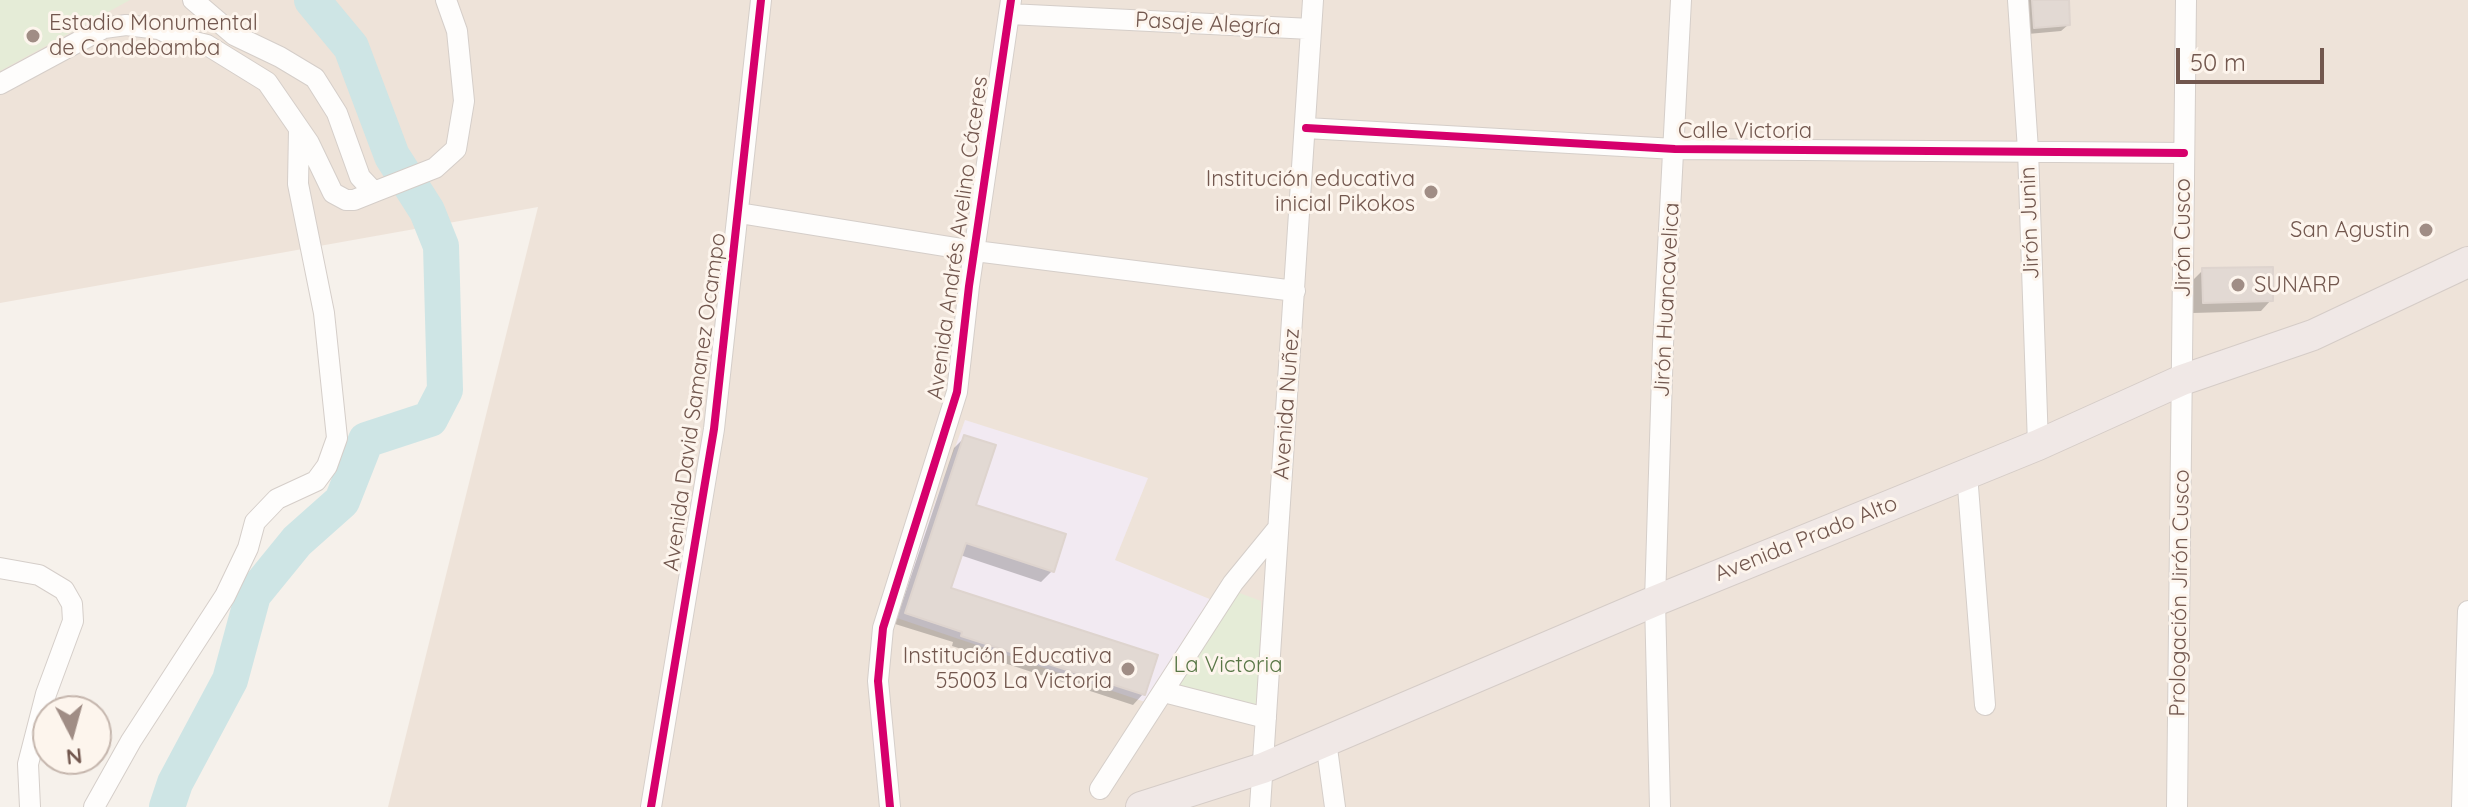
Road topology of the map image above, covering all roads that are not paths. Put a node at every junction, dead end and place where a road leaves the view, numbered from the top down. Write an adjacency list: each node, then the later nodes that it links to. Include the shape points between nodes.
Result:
1 (193, 0): 16 (street, via 234,35 315,78 337,113 360,177)
2 (446, 0): 16 (street, via 457,31 464,101 456,149 435,168)
3 (761, 0): 17 (street, Avenida David Samanez Ocampo)
4 (1313, 0): 9 (street, Avenida Nuñez)
5 (1681, 0): 13 (street, Jirón Huancavelica)
6 (2018, 0): 14 (street, Jirón Junin)
7 (2186, 0): 15 (street, Jirón Cusco)
8 (1010, 7): 9 (street, Pasaje Alegría); 18 (street, Avenida Andrés Avelino Cáceres)
9 (1311, 29): 11 (street, Avenida Nuñez)
10 (0, 84): 12 (street, via 104,28 144,26 207,45 251,70 267,82)
11 (1306, 128): 13 (street, Calle Victoria); 20 (street, Avenida Nuñez)
12 (299, 130): 16 (street, via 333,193 354,200); 35 (street, via 298,184 324,313 337,438 316,481 277,499 255,522 225,596)
13 (1675, 149): 14 (street, Calle Victoria); 26 (street, Jirón Huancavelica)
14 (2028, 150): 15 (street, Calle Victoria); 22 (street, Jirón Junin)
15 (2184, 153): 21 (street, Jirón Cusco)
16 (378, 191)
17 (739, 213): 18 (street); 36 (street, Avenida David Samanez Ocampo, via 714,429)
18 (975, 251): 20 (street); 37 (street, Avenida Andrés Avelino Cáceres, via 957,392 883,628 878,681)
19 (2468, 262): 21 (highway, Avenida Prado Alto, via 2313,335)
20 (1295, 291): 24 (street, Avenida Nuñez)
21 (2182, 380): 22 (highway, Avenida Prado Alto); 42 (street, Prologación Jirón Cusco)
22 (2038, 445): 23 (highway, Avenida Prado Alto)
23 (1967, 474): 26 (highway, Avenida Prado Alto); 29 (street)
24 (1278, 528): 28 (street, via 1233,583); 30 (street, Avenida Nuñez)
25 (0, 568): 34 (street, via 39,575 64,590 72,604 73,621 28,764)
26 (1655, 601): 31 (highway, Avenida Prado Alto); 41 (street, Jirón Huancavelica)
27 (2468, 611): 43 (street)
28 (1164, 692): 30 (street); 33 (street)
29 (1985, 705)
30 (1266, 718): 32 (street, Avenida Nuñez)
31 (1326, 741): 32 (highway, Avenida Prado Alto); 40 (street)
32 (1263, 768): 38 (highway, Avenida Prado Alto); 39 (street, Avenida Nuñez)
33 (1100, 789)
34 (30, 807)
35 (94, 807)
36 (651, 807)
37 (890, 807)
38 (1141, 807)
39 (1260, 807)
40 (1335, 807)
41 (1660, 807)
42 (2177, 807)
43 (2462, 807)

